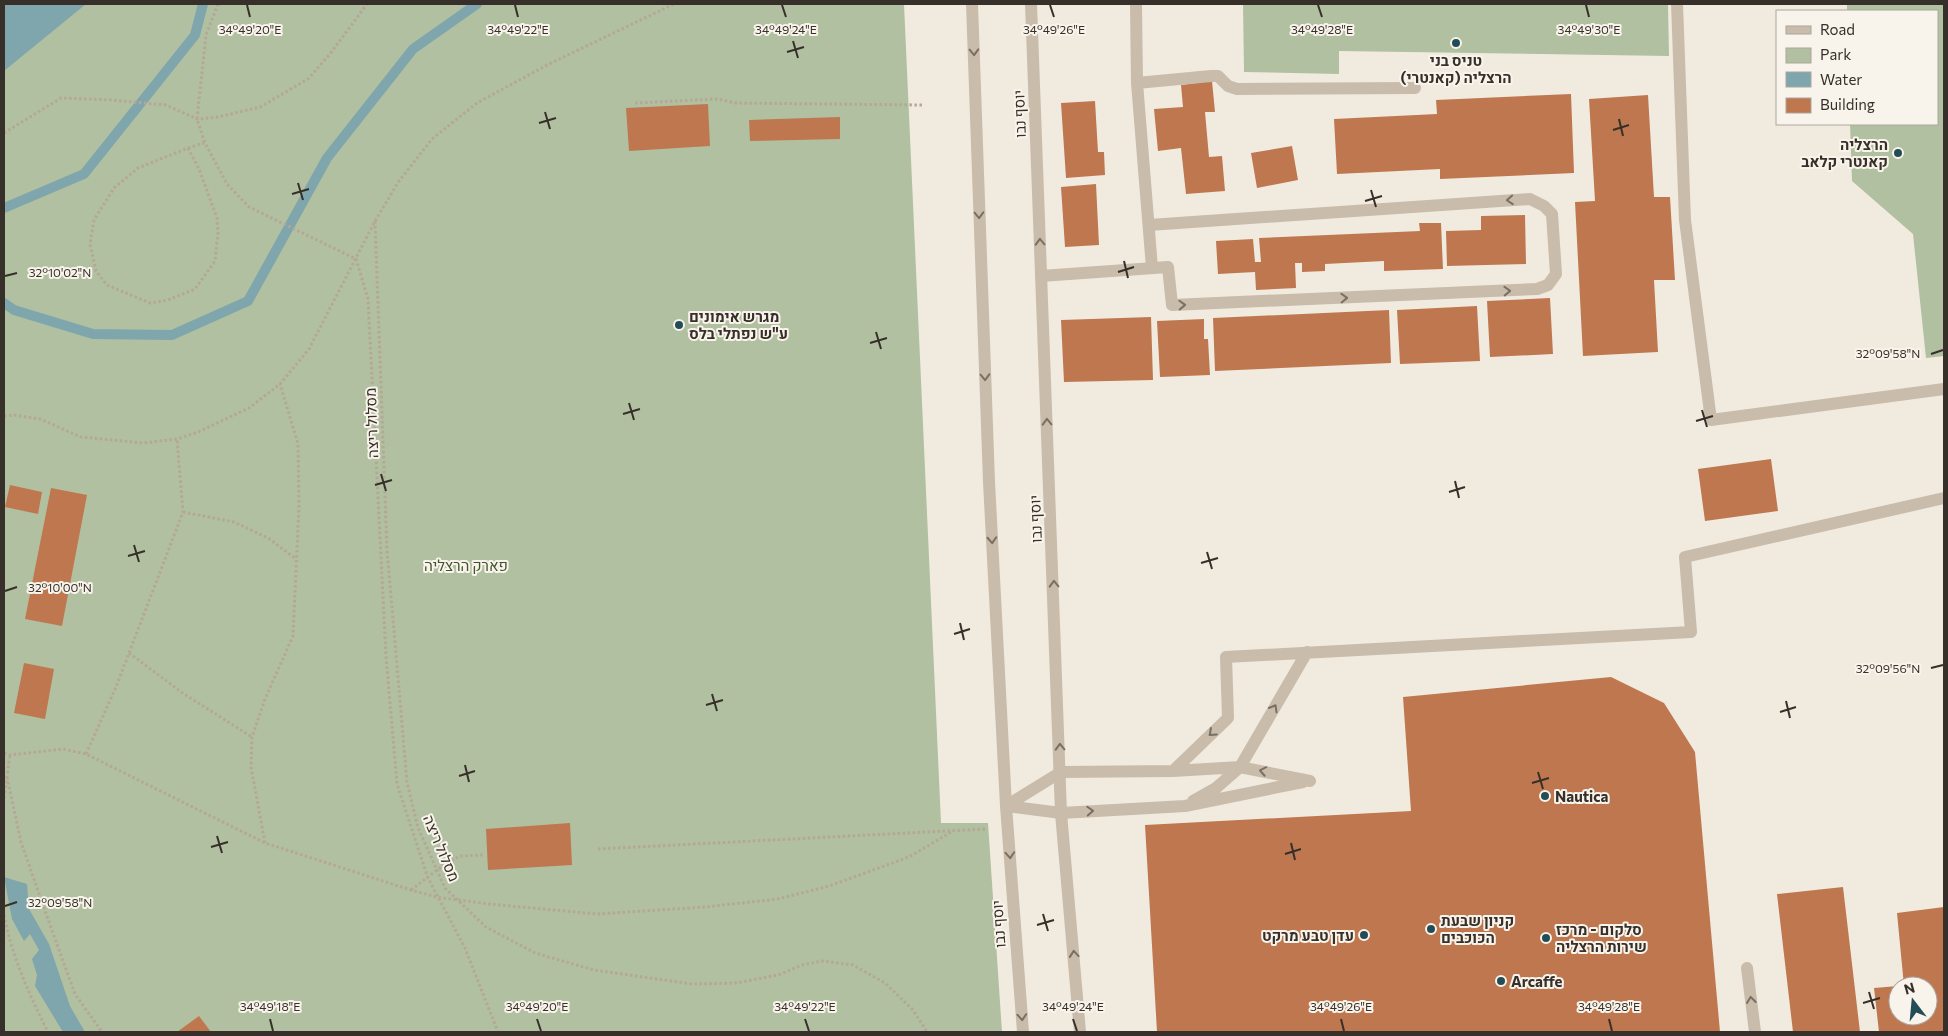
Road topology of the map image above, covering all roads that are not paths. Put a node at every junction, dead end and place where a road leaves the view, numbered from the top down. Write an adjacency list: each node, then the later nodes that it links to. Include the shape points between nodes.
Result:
1 (972, 4): 16 (street, יוסף נבו, one-way to 16, via 989,482)
2 (1031, 4): 9 (street, יוסף נבו, one-way to 2)
3 (1136, 4): 5 (street)
4 (1677, 4): 10 (street, via 1685,220 1711,420)
5 (1137, 83): 6 (street, via 1218,76 1228,86 1237,89); 7 (street)
6 (1415, 88)
7 (1149, 225): 8 (street); 8 (street, one-way to 7, via 1168,267 1172,305 1537,289 1548,285 1556,274 1552,214 1530,199)
8 (1152, 268): 9 (street)
9 (1041, 276): 15 (street, יוסף נבו, one-way to 9)
10 (1944, 389)
11 (1944, 498): 12 (street, via 1685,557 1691,632)
12 (1307, 652): 13 (street, one-way to 12); 14 (street, one-way to 14, via 1226,657 1228,718)
13 (1240, 767): 14 (street); 17 (street, via 1216,788); 17 (street, one-way to 13, via 1310,781)
14 (1173, 771): 15 (street)
15 (1061, 772): 16 (street); 18 (street, יוסף נבו)
16 (1006, 806): 18 (street); 20 (street, יוסף נבו, one-way to 20)
17 (1185, 806): 18 (street, one-way to 17)
18 (1061, 813): 21 (street, יוסף נבו, one-way to 18)
19 (1747, 968): 22 (street, one-way to 19)
20 (1023, 1032)
21 (1080, 1032)
22 (1755, 1032)

